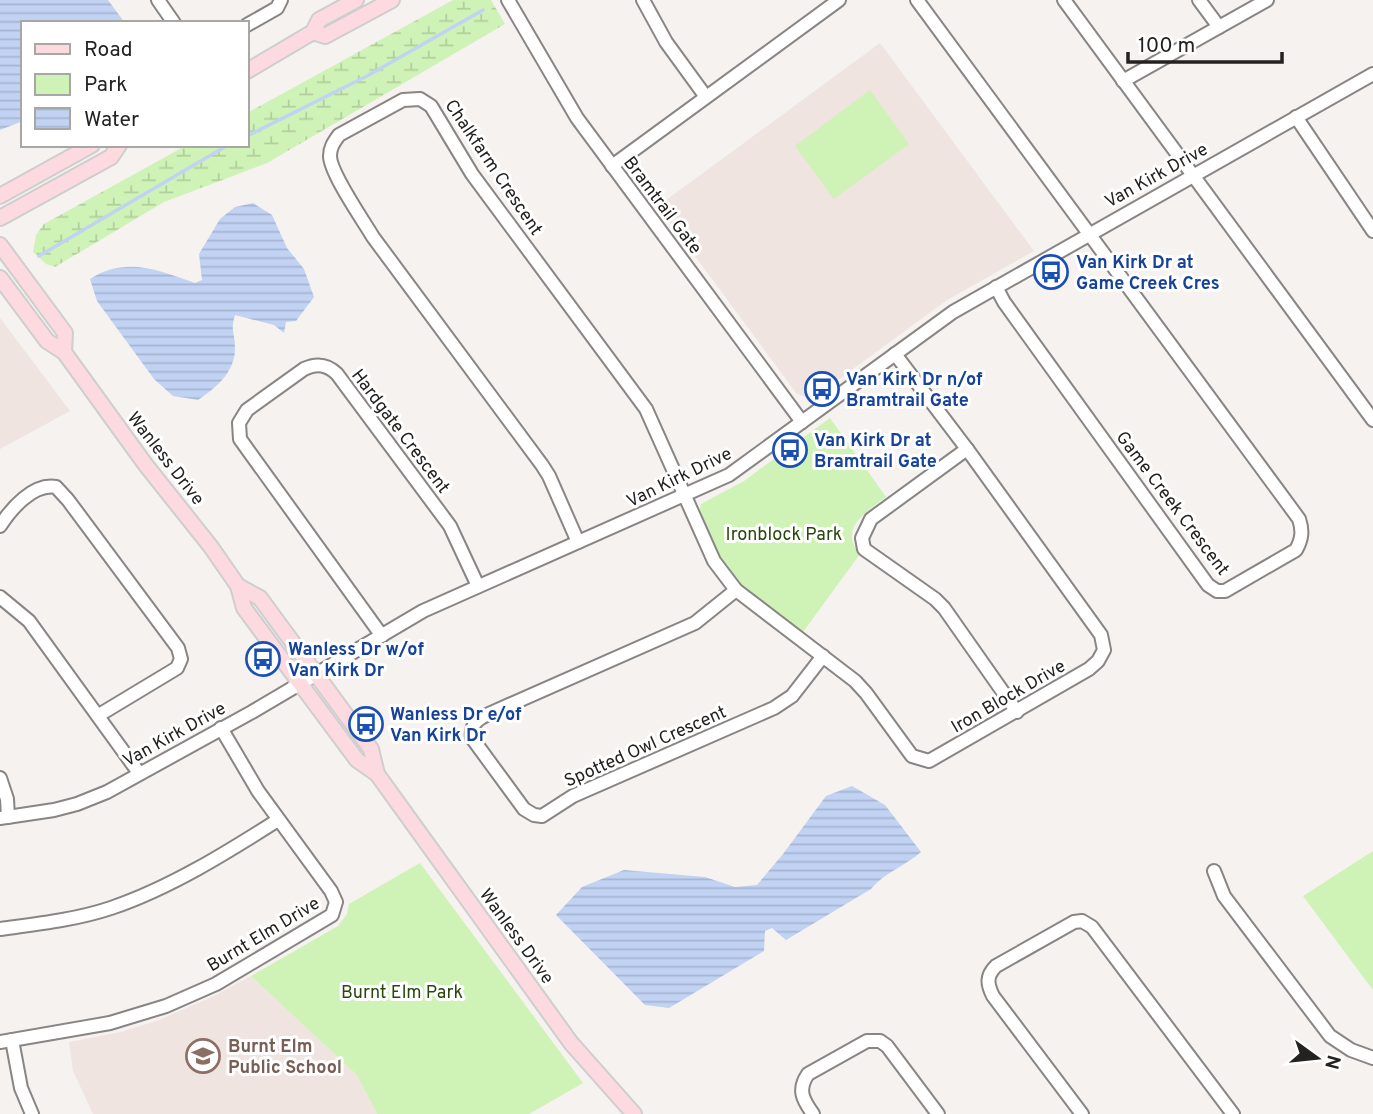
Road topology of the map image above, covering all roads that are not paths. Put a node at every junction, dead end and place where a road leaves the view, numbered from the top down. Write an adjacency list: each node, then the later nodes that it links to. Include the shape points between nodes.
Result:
1 (158, 0): 12 (street)
2 (281, 0): 13 (street, via 277,8)
3 (356, 0): 15 (main road, via 319,20)
4 (392, 0): 15 (main road, via 326,36)
5 (508, 0): 23 (street, Bramtrail Gate, via 564,100)
6 (643, 0): 19 (street, via 666,42)
7 (839, 0): 19 (street)
8 (917, 0): 28 (street)
9 (1064, 0): 18 (street)
10 (1199, 0): 14 (street)
11 (1267, 0): 14 (street)
12 (173, 21)
13 (248, 24)
14 (1219, 27): 18 (street)
15 (313, 32): 16 (main road)
16 (248, 70)
17 (1373, 74): 20 (street, Van Kirk Drive)
18 (1124, 81): 24 (street)
19 (706, 97): 23 (street)
20 (1296, 117): 24 (street, Van Kirk Drive); 27 (street)
21 (88, 147): 25 (main road)
22 (118, 147): 26 (main road, via 111,157)
23 (612, 166): 35 (street, Bramtrail Gate)
24 (1192, 174): 28 (street, Van Kirk Drive); 34 (street)
25 (0, 196)
26 (0, 218)
27 (1373, 231)
28 (1089, 233): 31 (street, Van Kirk Drive); 31 (street, Game Creek Crescent, via 1299,519 1302,529 1296,550 1225,591 1208,585)
29 (0, 245): 32 (main road, Wanless Drive, via 65,333)
30 (0, 278): 32 (main road, Wanless Drive, via 47,341)
31 (996, 287): 33 (street, Van Kirk Drive)
32 (64, 352): 40 (main road, Wanless Drive)
33 (895, 354): 35 (street, Van Kirk Drive); 36 (street, Iron Block Drive)
34 (1373, 420)
35 (802, 422): 37 (street, Van Kirk Drive, via 729,475)
36 (967, 449): 48 (street, Iron Block Drive, via 1101,635 1104,650 1089,669); 48 (street, via 871,519 862,538 864,549 944,608)
37 (685, 495): 39 (street, Van Kirk Drive); 39 (street, Chalkfarm Crescent, via 646,409 472,174 431,106 420,99 403,100 339,135 330,152 331,165 373,237 549,475); 42 (street, Iron Block Drive, via 715,561)
38 (0, 526): 49 (street, via 31,494 56,487 178,648 181,659 177,668)
39 (578, 542): 41 (street, Van Kirk Drive)
40 (239, 586): 46 (main road, Wanless Drive, via 260,598); 47 (main road, Wanless Drive, via 244,608)
41 (478, 586): 44 (street, Van Kirk Drive); 44 (street, Hardgate Crescent, via 450,526 337,374 324,365 304,369 247,411 239,423 240,439)
42 (736, 590): 45 (street, Iron Block Drive); 45 (street, Spotted Owl Crescent, via 695,623 475,722 472,738 524,809 534,815 547,814 573,796 774,708 792,696)
43 (0, 597): 49 (street, via 29,621)
44 (383, 636): 46 (street, Van Kirk Drive)
45 (823, 656): 48 (street, Iron Block Drive, via 866,693 917,759 936,759)
46 (317, 674): 47 (street, Van Kirk Drive); 52 (main road, Wanless Drive, via 371,748)
47 (300, 684): 50 (street, Van Kirk Drive); 52 (main road, Wanless Drive, via 357,760)
48 (1017, 712)
49 (99, 715): 51 (street)
50 (220, 728): 51 (street, Van Kirk Drive); 55 (street, Burnt Elm Drive)
51 (139, 773): 54 (street, Van Kirk Drive, via 76,804)
52 (377, 774): 61 (main road, Wanless Drive, via 571,1043)
53 (0, 778): 54 (street, via 7,799)
54 (4, 818)
55 (278, 820): 57 (street, via 169,884 130,901 76,918); 58 (street, Burnt Elm Drive, via 334,897 336,906 327,920 216,984 166,1006 123,1020)
56 (1214, 871): 59 (street, via 1224,897 1329,1036)
57 (0, 929)
58 (6, 1041): 60 (street)
59 (1373, 1058)
60 (32, 1114)
61 (634, 1114)
62 (813, 1114): 63 (street, via 802,1096 808,1074 874,1040 887,1046)
63 (938, 1114)
64 (1082, 1114): 65 (street, via 993,996 988,980 996,966 1083,921)
65 (1233, 1114)

